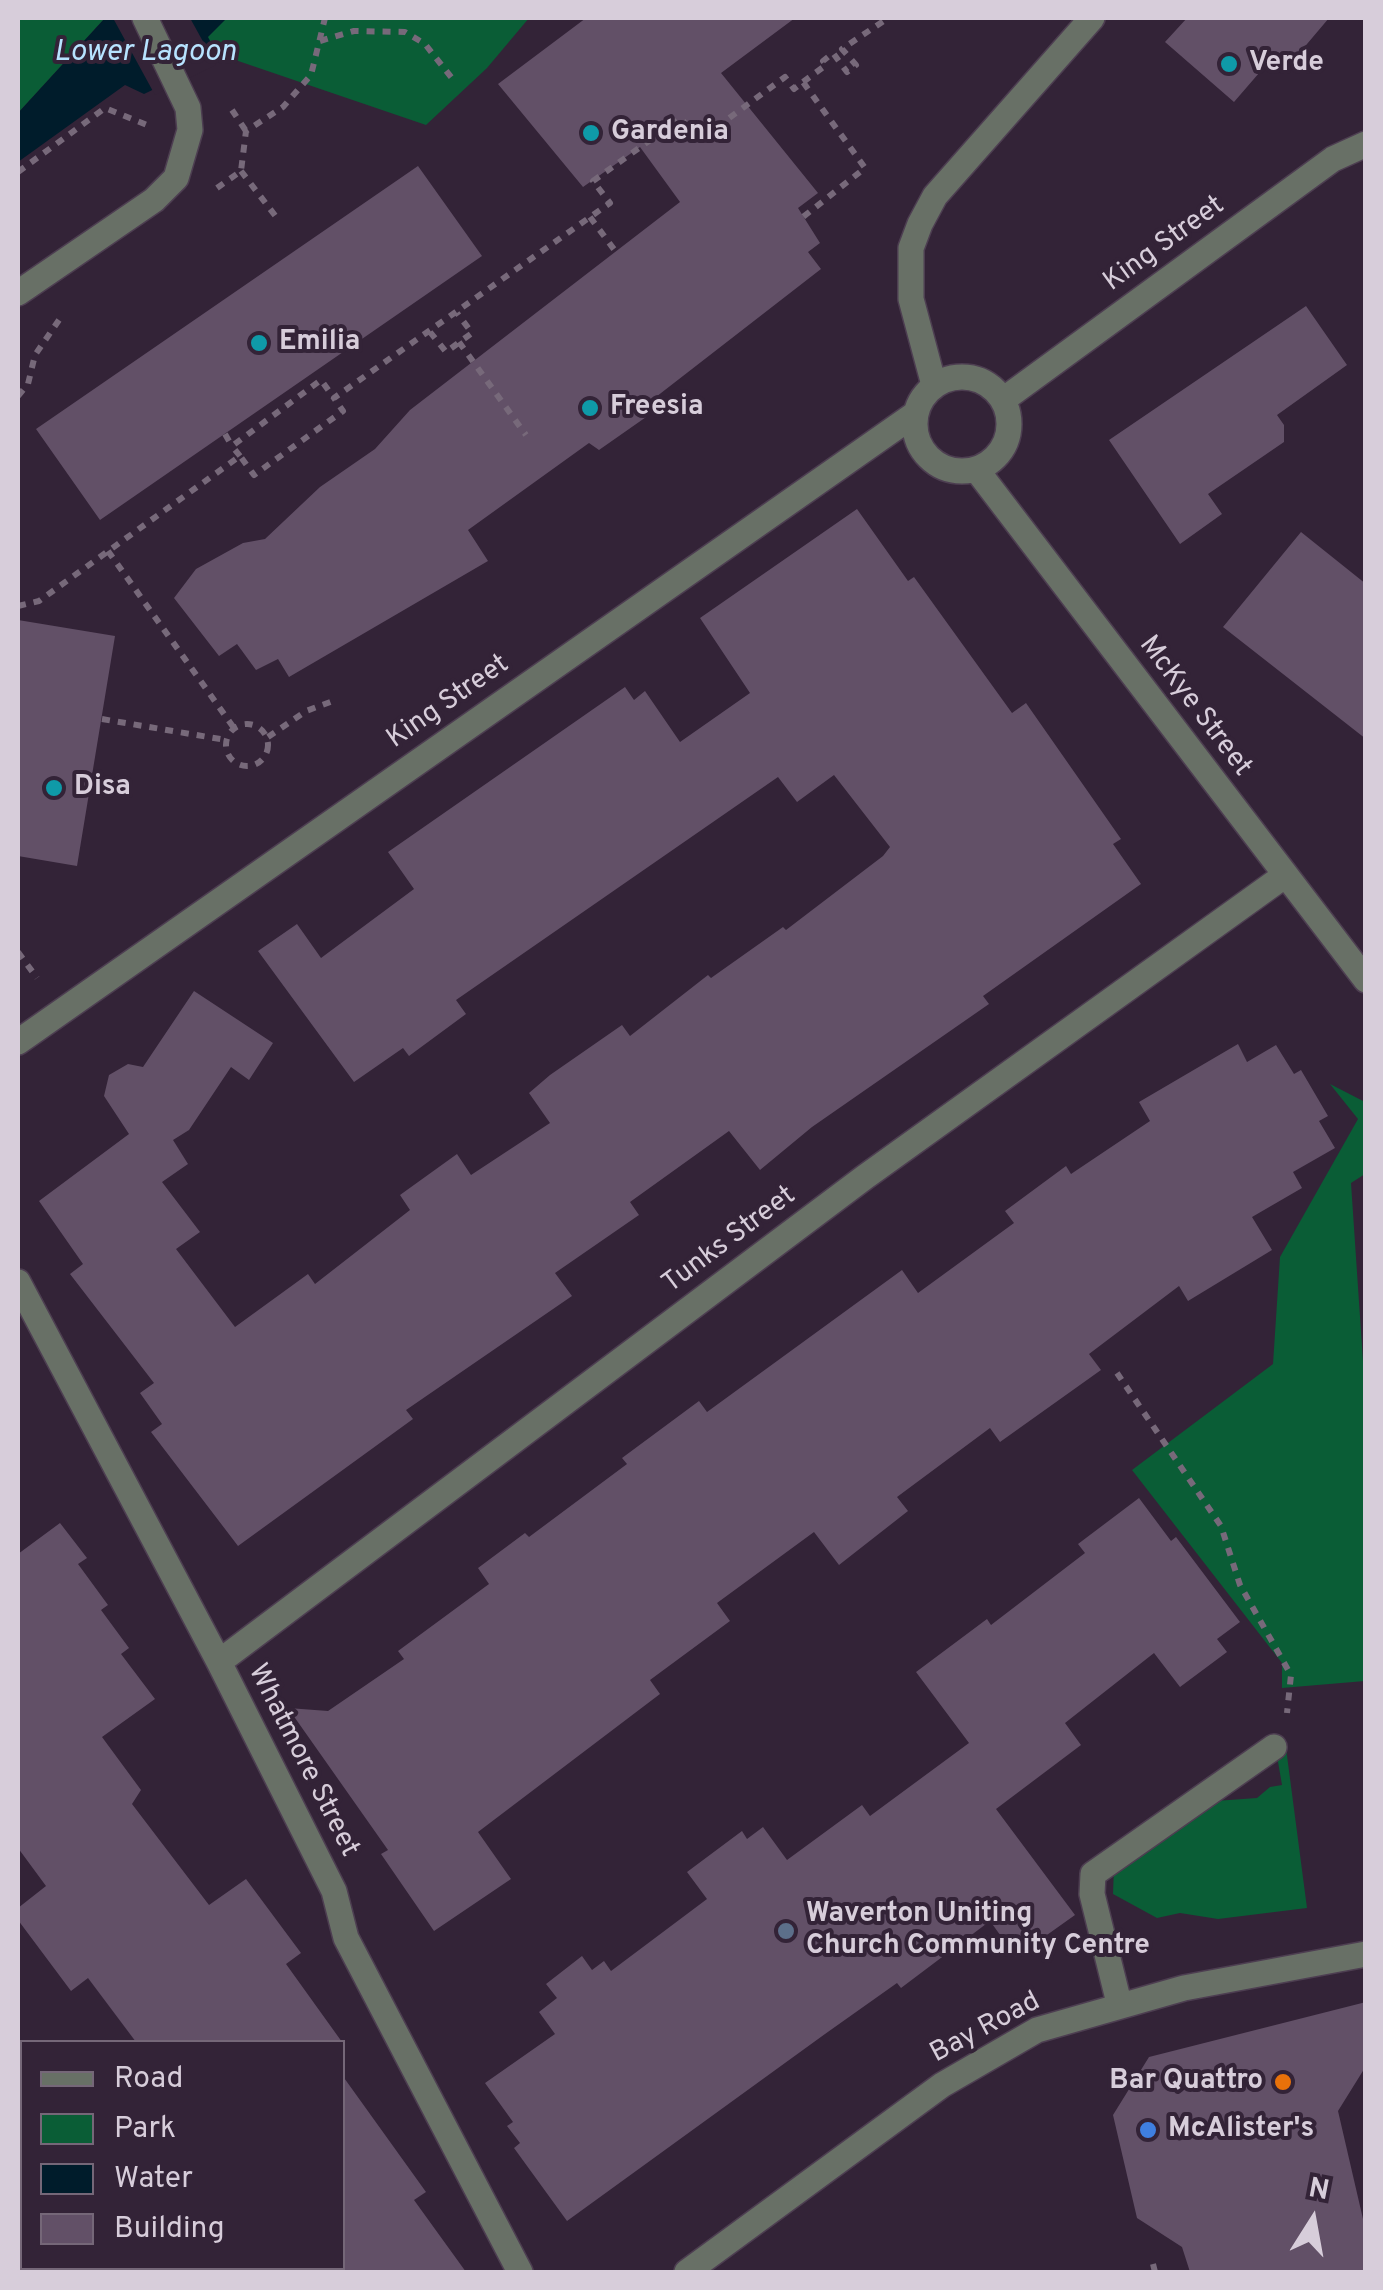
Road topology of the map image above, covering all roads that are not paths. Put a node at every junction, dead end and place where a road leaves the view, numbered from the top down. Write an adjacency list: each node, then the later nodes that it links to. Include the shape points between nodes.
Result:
1 (145, 18): 4 (street, via 182,89 190,130 176,178)
2 (1092, 18): 5 (street, via 935,196 920,224 912,248 911,299)
3 (1366, 144): 6 (street, King Street, via 1333,159)
4 (18, 293)
5 (934, 384): 6 (street, via 964,376); 7 (street)
6 (1003, 400): 8 (street, via 1006,441)
7 (915, 414): 8 (street, via 914,430 929,458 944,468); 11 (street, King Street)
8 (976, 468): 9 (street, McKye Street)
9 (1284, 876): 10 (street, McKye Street); 13 (street, Tunks Street, via 865,1177)
10 (1366, 980)
11 (18, 1042)
12 (18, 1282): 13 (street, Whatmore Street)
13 (219, 1662): 17 (street, Whatmore Street, via 334,1891 346,1938)
14 (1274, 1747): 16 (street, via 1094,1874 1092,1894)
15 (1366, 1954): 16 (street, Bay Road)
16 (1119, 2004): 18 (street, Bay Road, via 1037,2030 984,2058)
17 (520, 2272)
18 (687, 2272)

